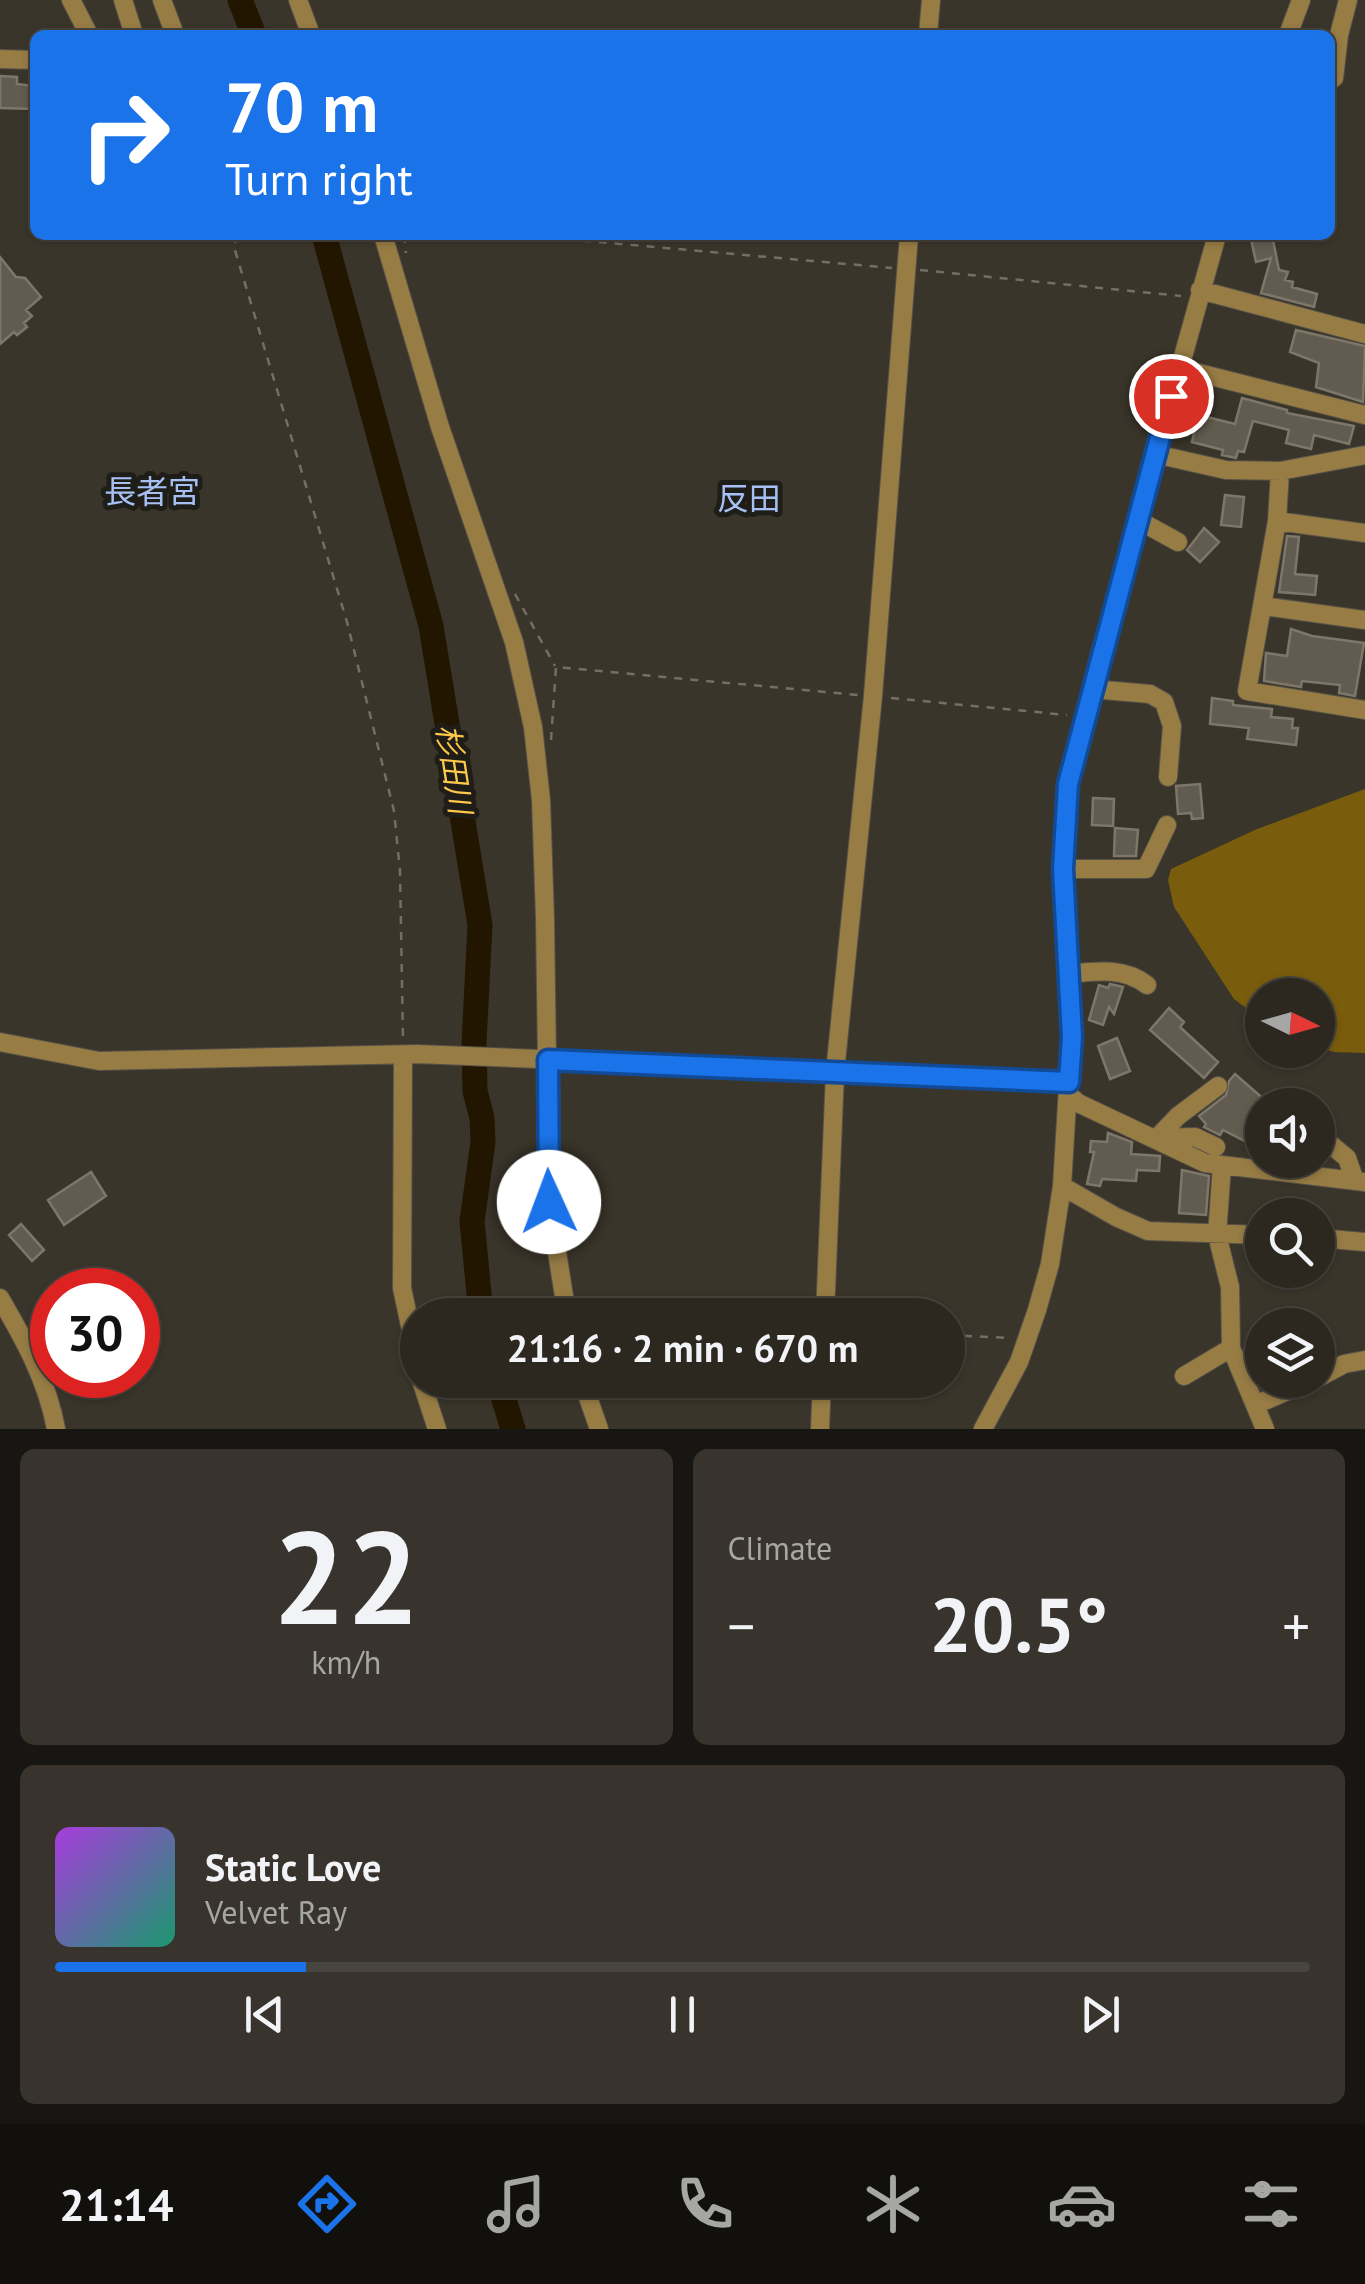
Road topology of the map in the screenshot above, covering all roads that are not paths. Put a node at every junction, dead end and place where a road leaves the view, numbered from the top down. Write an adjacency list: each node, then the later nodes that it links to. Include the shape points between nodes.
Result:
1 (71, 0): 8 (street)
2 (123, 0): 9 (street)
3 (162, 0): 10 (street)
4 (298, 0): 11 (street)
5 (931, 0): 12 (street)
6 (1301, 0): 13 (street)
7 (1348, 0): 16 (street)
8 (86, 30)
9 (132, 30)
10 (173, 30)
11 (309, 30)
12 (928, 30)
13 (1290, 30)
14 (0, 60): 15 (street)
15 (30, 60)
16 (1335, 69)
17 (384, 240): 42 (street, via 514,642 533,727 541,800)
18 (909, 240): 43 (street)
19 (1215, 240): 20 (street)
20 (1199, 294): 21 (street); 22 (street)
21 (1365, 334)
22 (1179, 368): 23 (street); 25 (street)
23 (1365, 415)
24 (1364, 451): 26 (street)
25 (1155, 454): 26 (street, via 1226,470); 27 (street)
26 (1280, 472): 28 (street)
27 (1138, 520): 30 (street); 33 (street)
28 (1277, 521): 29 (street); 31 (street)
29 (1365, 533)
30 (1178, 542)
31 (1262, 606): 32 (street); 34 (street, via 1247,691)
32 (1365, 620)
33 (1092, 688): 35 (street, via 1150,694 1164,702 1172,726); 37 (street, via 1068,784)
34 (1365, 710)
35 (1168, 778)
36 (1168, 826): 37 (street, via 1146,869)
37 (1063, 869): 38 (street)
38 (1068, 974): 39 (street, via 1132,974); 45 (street)
39 (1147, 985)
40 (0, 1042): 41 (street, via 99,1061)
41 (410, 1054): 42 (street); 56 (street)
42 (541, 1060): 43 (street); 57 (street, via 549,1202)
43 (835, 1072): 45 (street); 58 (street)
44 (1218, 1086): 46 (street)
45 (1069, 1088): 46 (street, via 1078,1103); 50 (street)
46 (1157, 1138): 48 (street, via 1205,1163)
47 (1335, 1148): 49 (street)
48 (1219, 1156): 49 (street); 51 (street)
49 (1360, 1182)
50 (1062, 1186): 51 (street, via 1148,1231); 72 (street, via 1050,1264 1027,1339)
51 (1217, 1235): 52 (street); 59 (street, via 1230,1287)
52 (1245, 1235)
53 (1335, 1239): 54 (street)
54 (1365, 1242)
55 (0, 1298): 68 (street, via 34,1357)
56 (404, 1298)
57 (564, 1298)
58 (826, 1298)
59 (1231, 1348): 62 (street); 67 (street)
60 (1365, 1360): 61 (street)
61 (1335, 1369)
62 (1184, 1376)
63 (427, 1398): 69 (street)
64 (588, 1398): 70 (street)
65 (821, 1398): 71 (street)
66 (1270, 1398): 67 (street)
67 (1254, 1405): 73 (street)
68 (56, 1429)
69 (437, 1429)
70 (599, 1429)
71 (820, 1429)
72 (983, 1429)
73 (1264, 1429)

